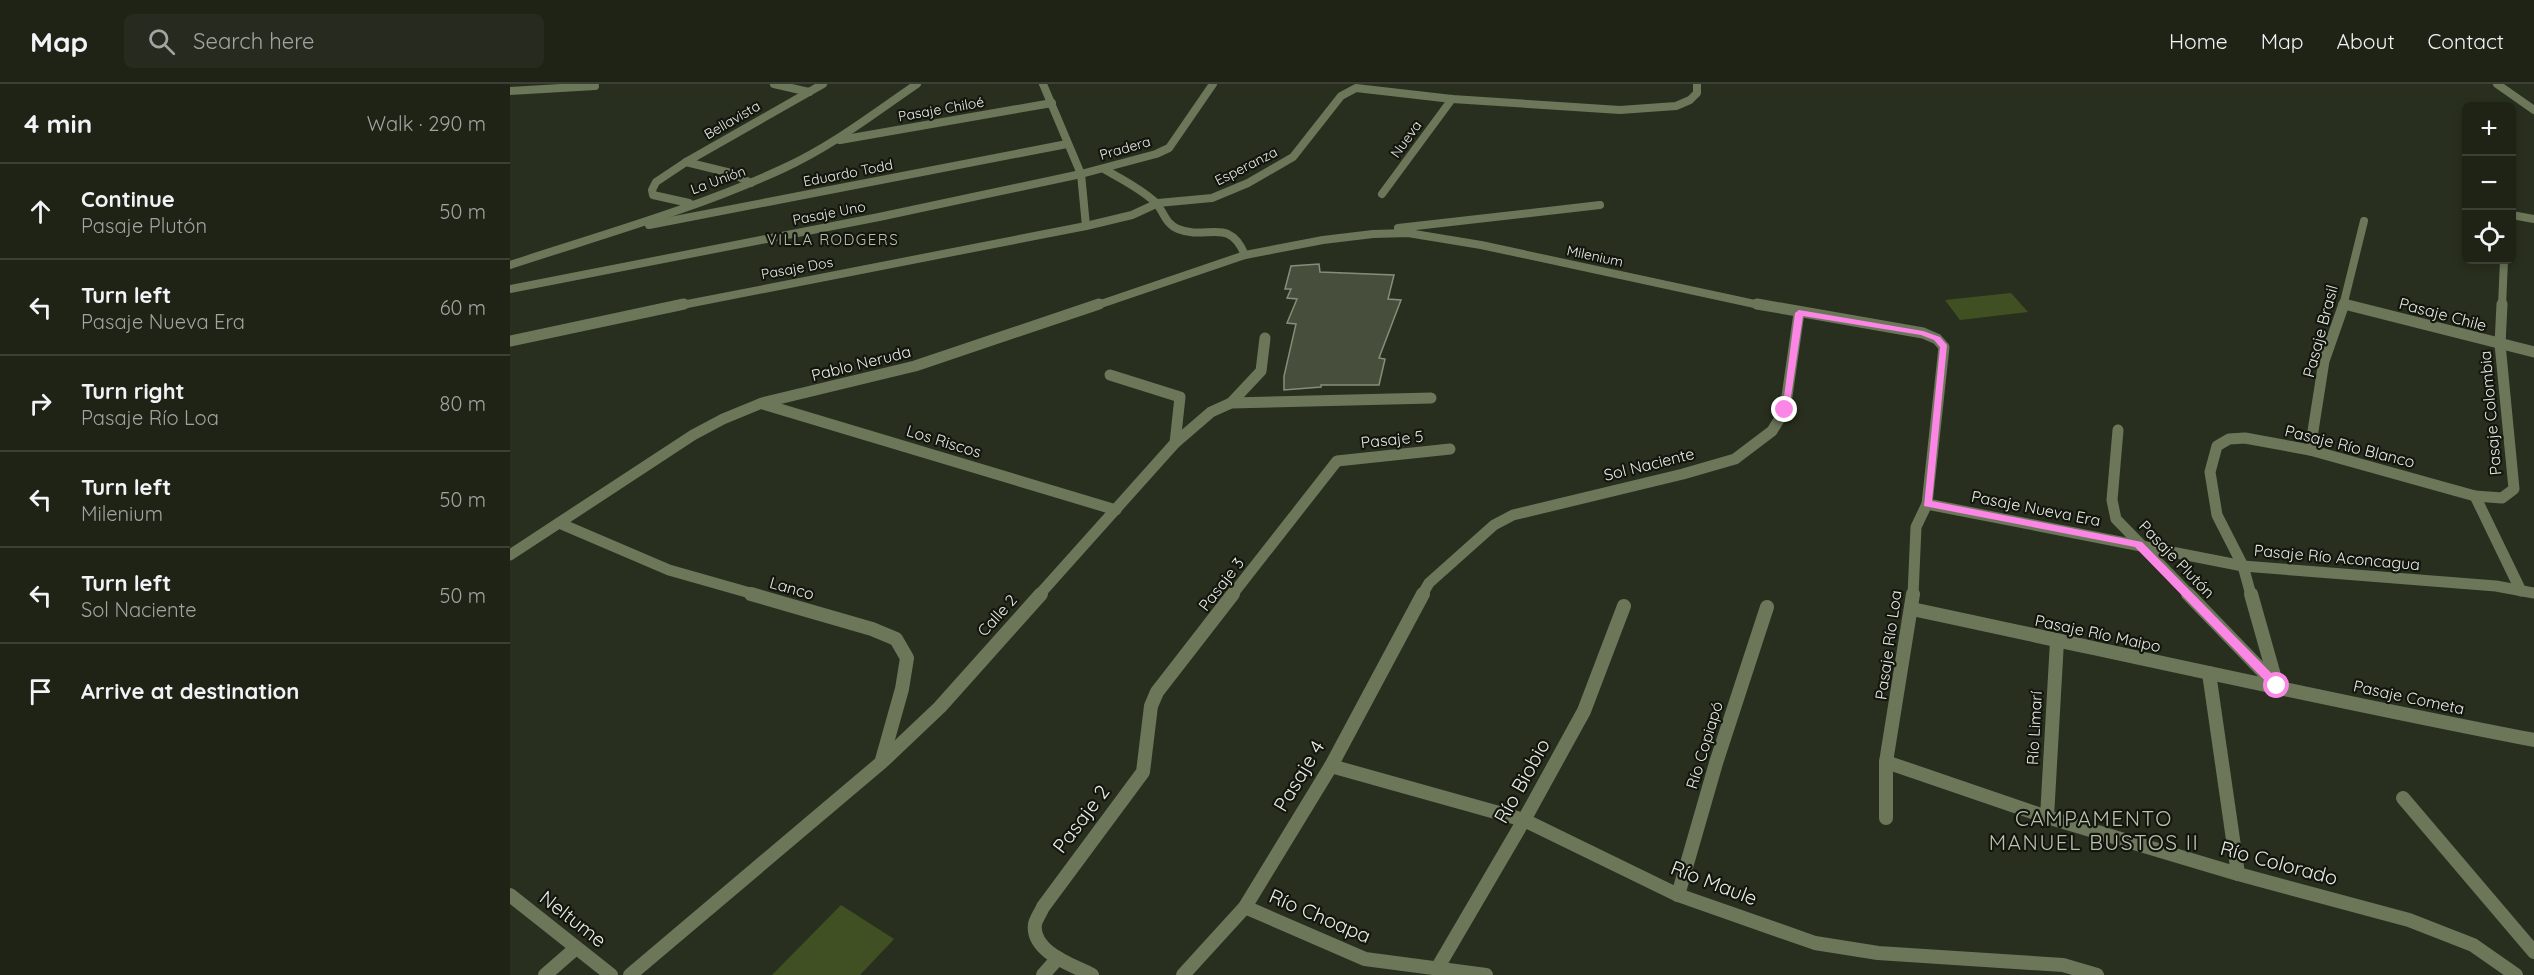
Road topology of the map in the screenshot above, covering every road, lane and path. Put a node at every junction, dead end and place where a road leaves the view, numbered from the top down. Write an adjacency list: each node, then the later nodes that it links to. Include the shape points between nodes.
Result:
1 (774, 84): 11 (street)
2 (823, 84): 11 (street, Bellavista)
3 (917, 84): 15 (street, La Unión)
4 (1043, 84): 13 (street)
5 (1213, 84): 18 (street, Pradera, via 1169,148)
6 (1697, 84): 12 (street, Esperanza, via 1697,93 1690,100 1650,110)
7 (2497, 84): 14 (street)
8 (594, 86): 10 (street)
9 (1357, 86): 12 (street, Esperanza); 22 (street, Esperanza, via 1341,96 1293,157 1212,198)
10 (510, 91)
11 (809, 92): 17 (street, Bellavista)
12 (1452, 99): 21 (street, Nueva)
13 (1052, 103): 15 (street, Pasaje Chiloé); 16 (street)
14 (2534, 110)
15 (835, 141): 20 (street, La Unión)
16 (1067, 144): 19 (street); 28 (street, Eduardo Todd, via 656,225)
17 (686, 162): 20 (street, Bellavista, via 743,177); 23 (street, Bellavista, via 652,190 653,195)
18 (1104, 169): 19 (street, Pradera); 22 (street)
19 (1081, 174): 29 (street); 34 (street, Pasaje Uno)
20 (751, 183): 23 (street, La Unión)
21 (1382, 194)
22 (1158, 203): 29 (street, Pasaje Dos, via 1132,215); 31 (street, via 1168,223 1182,231 1235,236)
23 (693, 204): 28 (street, La Unión)
24 (1600, 205): 30 (street, via 1416,225)
25 (2516, 216): 26 (street)
26 (2534, 219)
27 (2364, 221): 35 (street, Pasaje Brasil)
28 (633, 226): 33 (street, La Unión)
29 (1086, 226): 39 (street, Pasaje Dos)
30 (1374, 234): 31 (street, Milenium); 36 (street, Milenium, via 1408,233 1481,245)
31 (1245, 255): 44 (street, Pablo Neruda, via 915,366)
32 (2504, 264): 40 (street, Pasaje Colombia)
33 (510, 265)
34 (510, 290)
35 (2344, 304): 40 (street, Pasaje Chile); 49 (street, Pasaje Brasil, via 2324,361)
36 (1799, 313): 38 (street, Milenium, via 1923,333); 58 (street, Sol Naciente, via 1785,410 1772,431 1734,459 1514,515 1494,525)
37 (1265, 338): 45 (street, via 1261,370)
38 (1937, 339): 52 (street, Pasaje Río Loa, via 1944,347)
39 (510, 340)
40 (2500, 344): 41 (street, Pasaje Chile); 51 (street, Pasaje Colombia, via 2514,489 2502,498)
41 (2534, 352)
42 (1110, 375): 47 (street, via 1180,397)
43 (1431, 398): 45 (street, Calle 2)
44 (762, 403): 53 (street, Los Riscos); 54 (street, Pablo Neruda, via 693,435)
45 (1231, 403): 47 (street, Calle 2, via 1211,412)
46 (2118, 430): 55 (street, Pasaje Plutón, via 2112,500 2116,519)
47 (1175, 443): 53 (street, Calle 2)
48 (1450, 449): 50 (street, Pasaje 5)
49 (2310, 450): 51 (street, Pasaje Río Blanco); 57 (street, Pasaje Río Blanco, via 2245,438 2217,446 2210,472 2217,515)
50 (1338, 461): 66 (street, Pasaje 3, via 1157,692 1151,705)
51 (2475, 496): 59 (street, Pasaje Colombia)
52 (1927, 504): 55 (street, Pasaje Nueva Era); 62 (street, Pasaje Río Loa, via 1916,527)
53 (1116, 510): 68 (street, Calle 2, via 939,707)
54 (559, 523): 56 (street, Pablo Neruda); 68 (street, Lanco, via 669,570 872,628 896,639 907,658)
55 (2138, 544): 57 (street, Pasaje Río Aconcagua); 65 (street, Pasaje Plutón)
56 (510, 555)
57 (2243, 566): 59 (street, Pasaje Río Aconcagua, via 2496,586); 65 (street)
58 (1428, 583): 70 (street, Pasaje 4)
59 (2528, 592)
60 (1624, 606): 74 (street, Río Biobio, via 1584,711)
61 (1767, 607): 77 (street, Río Copiapó)
62 (1912, 609): 63 (street, Pasaje Río Maipo); 69 (street, Pasaje Río Loa)
63 (2057, 641): 64 (street, Pasaje Río Maipo); 72 (street, Río Limarí)
64 (2209, 673): 65 (street, Pasaje Río Maipo); 75 (street)
65 (2277, 686): 67 (street, Pasaje Cometa)
66 (1148, 735): 81 (street, Pasaje 2, via 1143,772 1043,906 1035,925 1039,943)
67 (2534, 740)
68 (882, 762): 85 (street, Calle 2)
69 (1886, 762): 72 (street, Río Colorado); 73 (street, Pasaje Río Loa)
70 (1331, 765): 74 (street, Río Maule); 78 (street, Pasaje 4)
71 (2403, 798): 80 (street)
72 (2047, 817): 75 (street, Río Colorado)
73 (1886, 818)
74 (1524, 820): 77 (street, Río Maule); 82 (street, Río Biobio)
75 (2238, 874): 91 (street, Río Colorado, via 2409,920 2473,945)
76 (510, 895): 79 (street, Neltume)
77 (1678, 895): 90 (street, Río Maule, via 1815,943 1878,953 2063,965)
78 (1245, 907): 82 (street, Río Choapa, via 1365,959); 88 (street, Pasaje 4)
79 (576, 948): 83 (street); 84 (street, Neltume)
80 (2534, 952)
81 (1058, 958): 86 (street); 87 (street)
82 (1438, 967): 89 (street, Río Choapa)
83 (544, 975)
84 (610, 975)
85 (630, 975)
86 (1044, 975)
87 (1092, 975)
88 (1183, 975)
89 (1486, 975)
90 (2097, 975)
91 (2516, 975)

